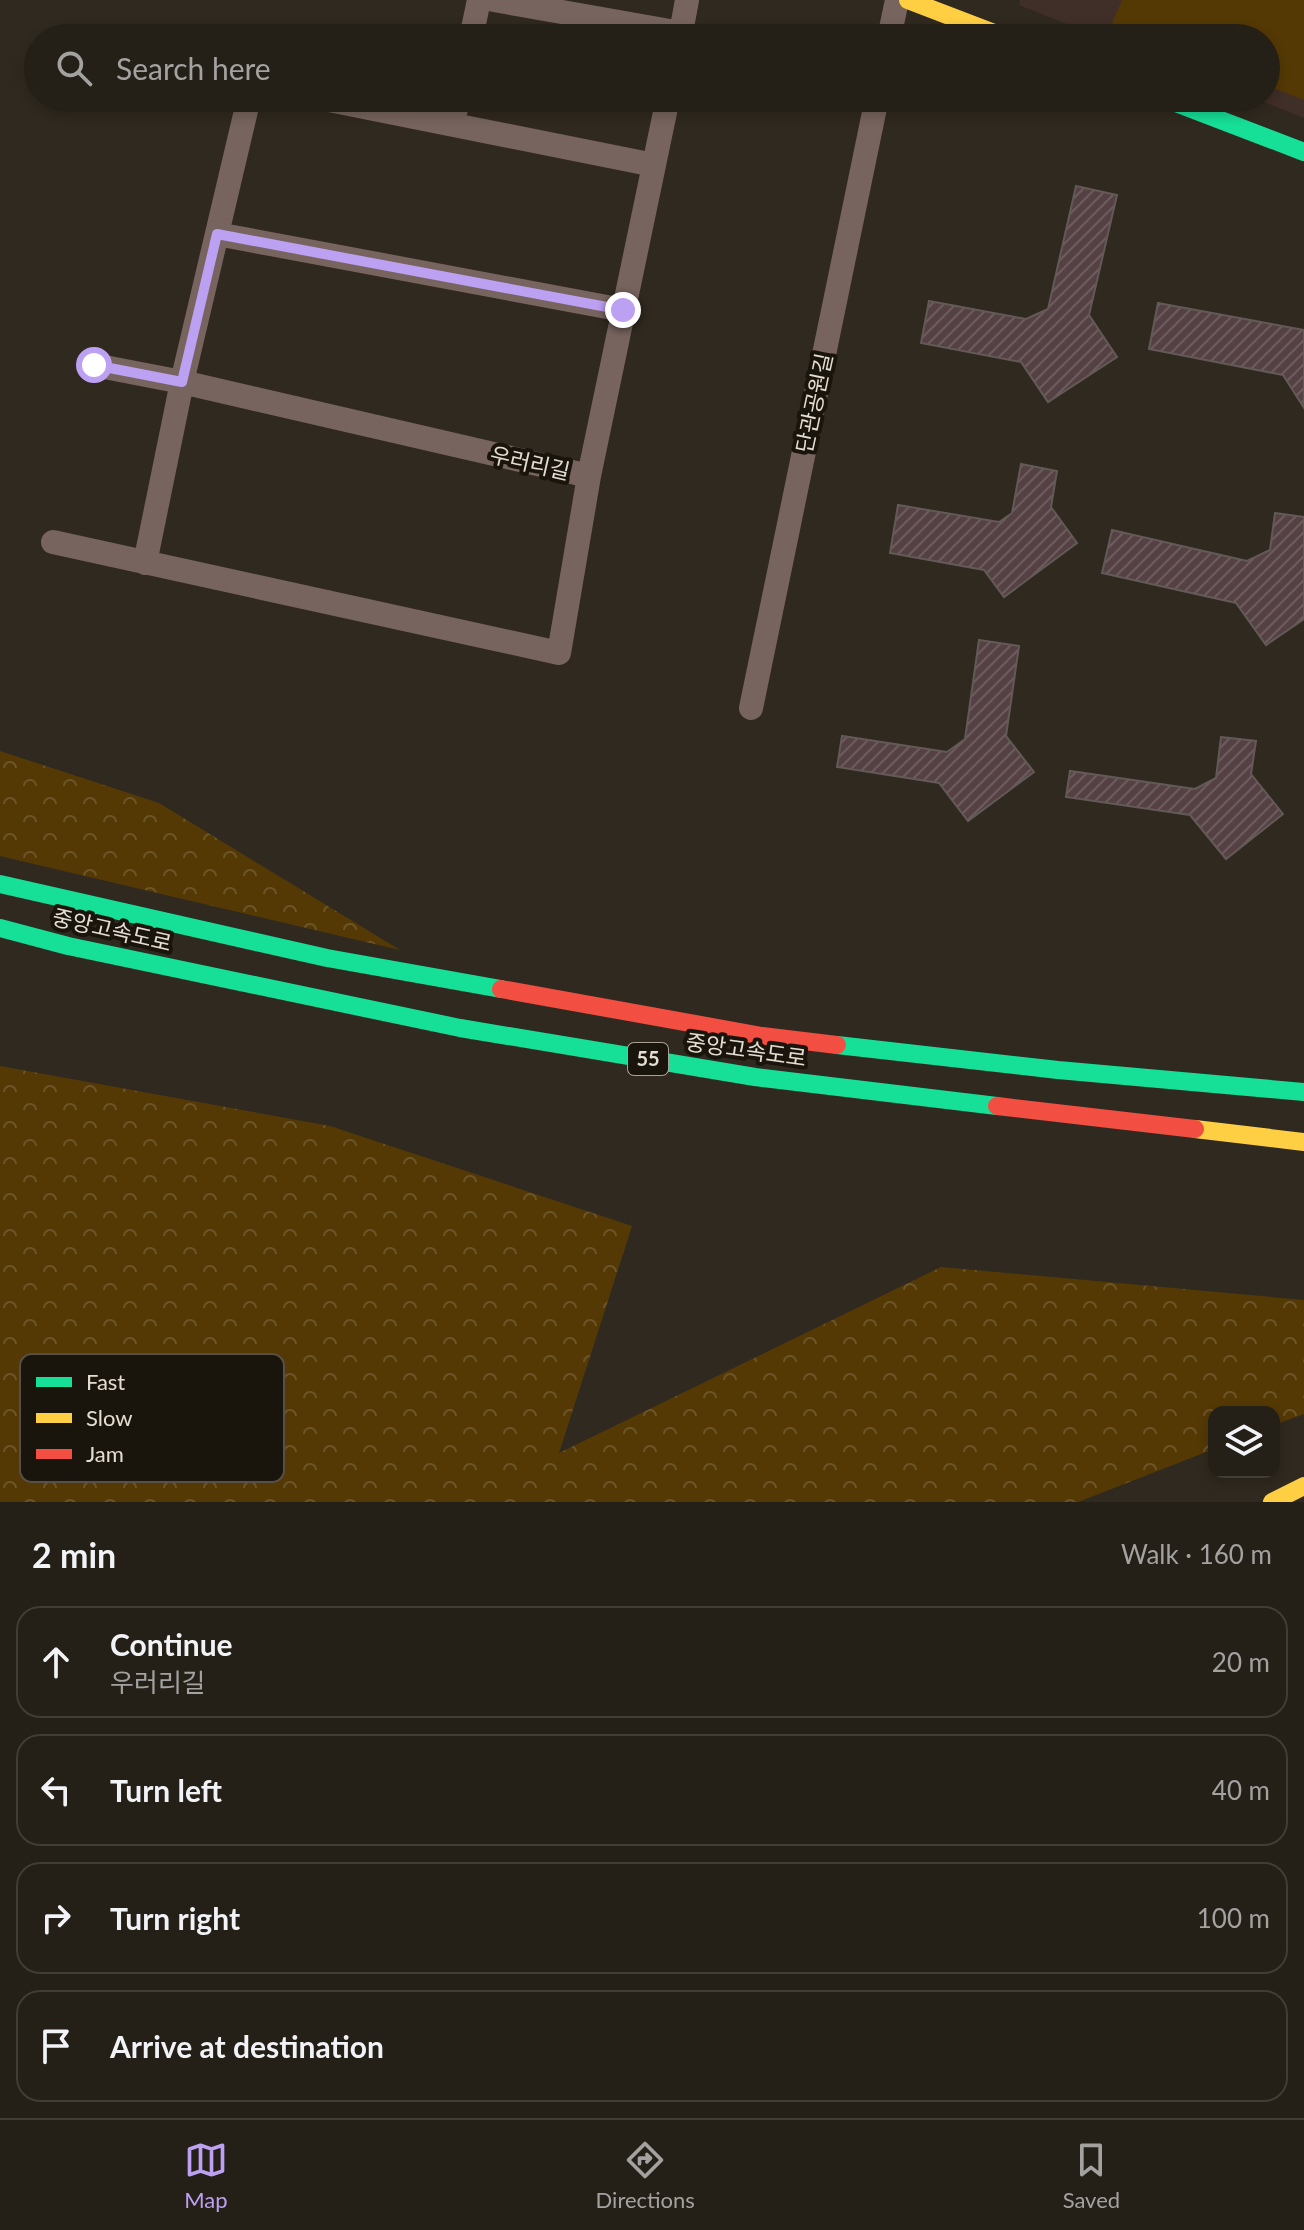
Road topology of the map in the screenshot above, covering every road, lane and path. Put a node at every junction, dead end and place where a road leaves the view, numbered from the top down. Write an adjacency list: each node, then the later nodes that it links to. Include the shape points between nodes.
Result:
1 (479, 0): 6 (street)
2 (494, 0): 7 (street)
3 (687, 0): 8 (street)
4 (897, 0): 9 (street)
5 (908, 0): 10 (main road)
6 (474, 24)
7 (622, 24)
8 (682, 24)
9 (892, 24)
10 (971, 24)
11 (246, 112): 20 (street)
12 (391, 112): 17 (street)
13 (455, 112): 17 (street)
14 (665, 112): 19 (street, 우러리길)
15 (874, 112): 27 (street, 단관공원길)
16 (1200, 112): 18 (main road)
17 (453, 124): 19 (street)
18 (1304, 152)
19 (654, 165): 21 (street, 우러리길)
20 (217, 234): 21 (street); 23 (street)
21 (623, 310): 24 (street, 우러리길)
22 (94, 365): 23 (street, 우러리길)
23 (182, 382): 24 (street, 우러리길); 26 (street)
24 (589, 476): 26 (street, via 559,653)
25 (53, 542): 26 (street)
26 (145, 563)
27 (751, 708)
28 (0, 884): 30 (main road, 중앙고속도로 / 55, via 327,958 762,1036)
29 (0, 928): 31 (main road, 중앙고속도로 / 55, via 445,1025 755,1077)
30 (1304, 1092)
31 (1304, 1142)
32 (1304, 1486): 33 (main road)
33 (1272, 1502)

